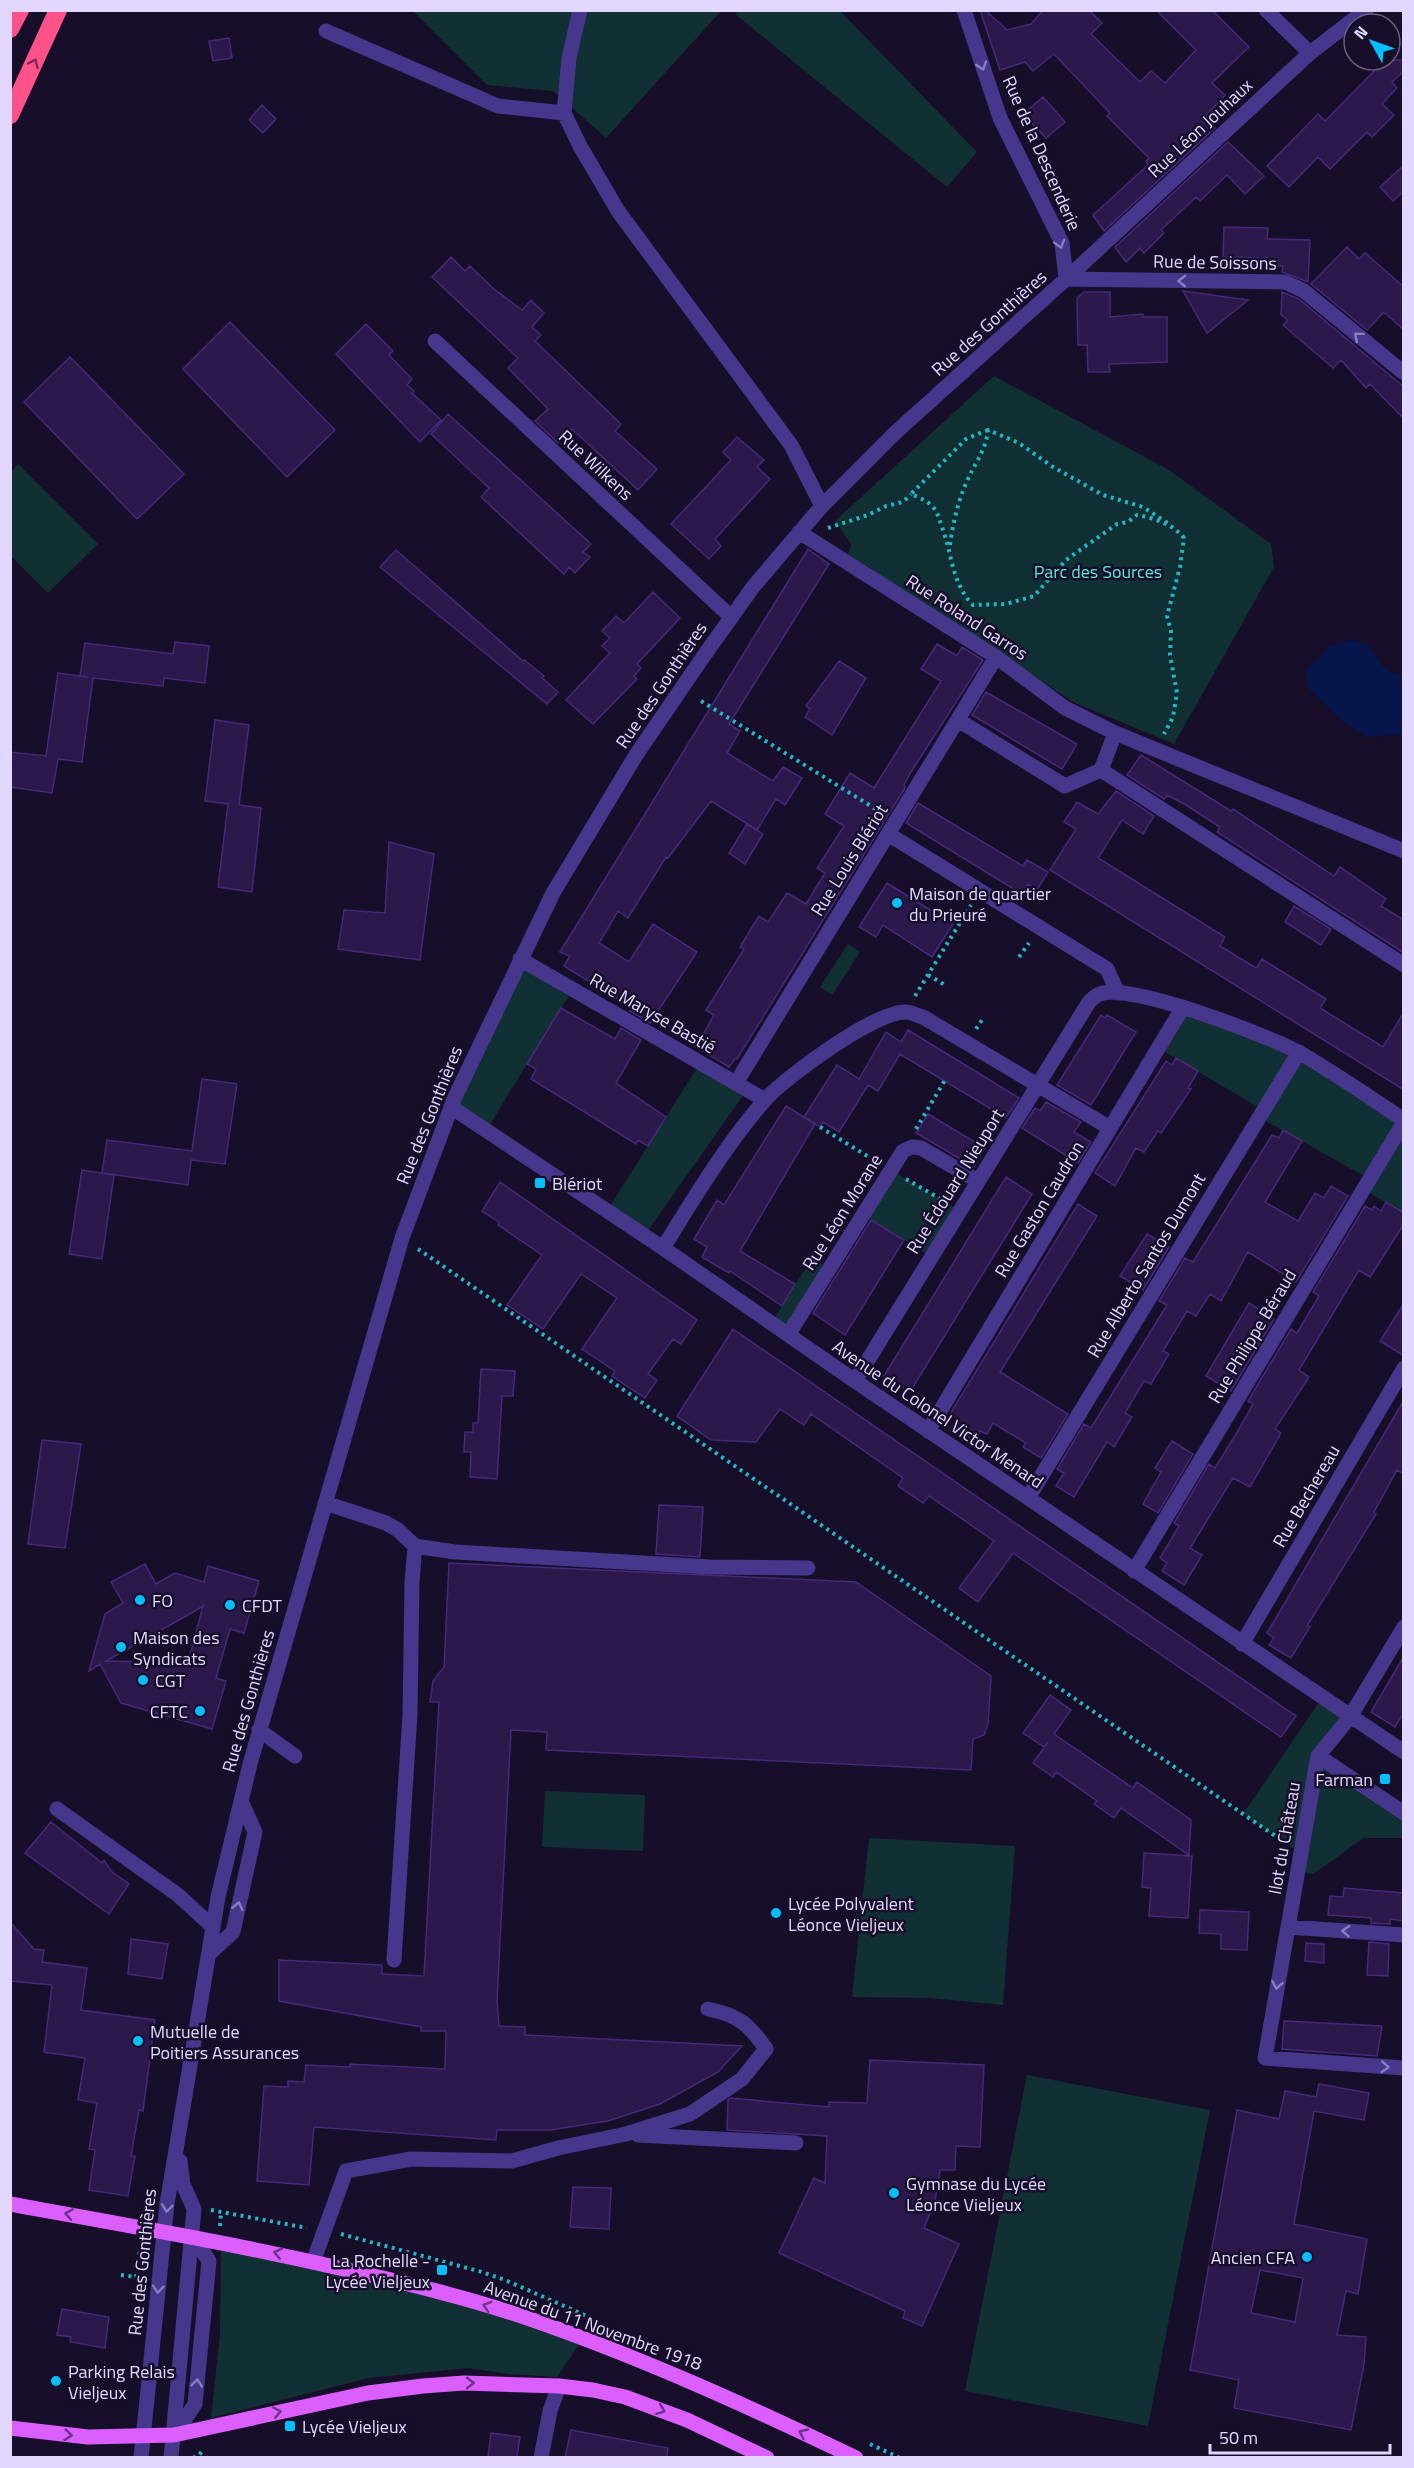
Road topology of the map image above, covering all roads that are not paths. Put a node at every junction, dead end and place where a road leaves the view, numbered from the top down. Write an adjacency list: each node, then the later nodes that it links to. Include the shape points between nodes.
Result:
1 (20, 10): 7 (highway)
2 (58, 10): 11 (highway, one-way to 2)
3 (580, 10): 10 (street, via 569,58)
4 (964, 10): 12 (street, Rue de la Descenderie, one-way to 12, via 1000,118 1062,243)
5 (1266, 10): 9 (street)
6 (1366, 10): 9 (street, Rue Léon Jouhaux)
7 (10, 29)
8 (326, 31): 10 (street, via 498,106)
9 (1310, 53): 12 (street, Rue Léon Jouhaux)
10 (564, 113): 15 (street, via 618,211 791,445)
11 (10, 115)
12 (1066, 279): 14 (street, Rue de Soissons, one-way to 12, via 1304,291 1285,282); 15 (street, Rue des Gonthières, via 896,432)
13 (435, 341): 17 (street, Rue Wilkens)
14 (1404, 373)
15 (822, 506): 16 (street, Rue des Gonthières)
16 (802, 533): 17 (street, Rue des Gonthières); 18 (street, Rue Roland Garros)
17 (731, 617): 24 (street, Rue des Gonthières, via 636,755 553,893)
18 (996, 657): 19 (street, Rue Louis Blériot); 20 (street, Rue Roland Garros, via 1065,708)
19 (958, 720): 21 (street, via 1065,786); 22 (street, Rue Louis Blériot)
20 (1115, 733): 21 (street); 23 (street, Rue Roland Garros)
21 (1101, 770): 25 (street)
22 (892, 828): 26 (street, via 980,891 1107,969); 29 (street, Rue Louis Blériot)
23 (1404, 851)
24 (520, 959): 29 (street, Rue Maryse Bastié); 32 (street, Rue des Gonthières)
25 (1404, 965)
26 (1118, 993): 27 (street); 30 (street, Rue Édouard Nieuport, via 1101,993 1089,1002)
27 (1183, 1007): 28 (street); 34 (street, Rue Gaston Caudron)
28 (1299, 1052): 33 (street); 41 (street, Rue Alberto Santos Dumont)
29 (736, 1083): 31 (street, Rue Maryse Bastié)
30 (1037, 1085): 31 (street, via 923,1017 905,1012 843,1039); 34 (street); 35 (street, Rue Édouard Nieuport)
31 (765, 1100): 36 (street, via 712,1170)
32 (451, 1107): 36 (street, Avenue du Colonel Victor Menard); 42 (street, Rue des Gonthières, via 402,1238)
33 (1404, 1121): 45 (street, Rue Philippe Béraud)
34 (1110, 1128): 40 (street, Rue Gaston Caudron)
35 (978, 1182): 37 (street, Rue Léon Morane, via 921,1148 903,1151); 39 (street, Rue Édouard Nieuport)
36 (663, 1248): 37 (street, Avenue du Colonel Victor Menard)
37 (788, 1335): 39 (street, Avenue du Colonel Victor Menard)
38 (1404, 1368): 47 (street, Rue Bechereau)
39 (855, 1381): 40 (street, Avenue du Colonel Victor Menard)
40 (928, 1431): 41 (street, Avenue du Colonel Victor Menard)
41 (1028, 1498): 45 (street, Avenue du Colonel Victor Menard)
42 (325, 1503): 43 (street, via 386,1523); 49 (street, Rue des Gonthières)
43 (415, 1546): 44 (street, via 455,1552 698,1566); 60 (street, via 410,1714)
44 (808, 1568)
45 (1134, 1571): 47 (street, Avenue du Colonel Victor Menard)
46 (1404, 1627): 48 (street)
47 (1242, 1644): 48 (street, Avenue du Colonel Victor Menard)
48 (1350, 1717): 50 (street, Avenue du Colonel Victor Menard); 52 (street)
49 (260, 1730): 51 (street); 53 (street, Rue des Gonthières)
50 (1404, 1752)
51 (295, 1756)
52 (1318, 1756): 55 (street); 57 (street, Ilot du Château)
53 (241, 1801): 56 (street, Rue des Gonthières); 59 (street, one-way to 53, via 232,1932 255,1832)
54 (57, 1809): 56 (street, via 178,1895)
55 (1404, 1813)
56 (213, 1927): 59 (street, Rue des Gonthières)
57 (1287, 1927): 58 (street, one-way to 57); 62 (street, Ilot du Château, one-way to 62, via 1265,2058)
58 (1404, 1935)
59 (209, 1954): 65 (street, Rue des Gonthières)
60 (394, 1960)
61 (708, 2009): 63 (street, via 729,2013 751,2027 766,2049 742,2079 690,2114)
62 (1404, 2068)
63 (626, 2134): 64 (street); 69 (street, via 512,2161 411,2159 346,2171)
64 (796, 2143)
65 (178, 2144): 67 (street, Rue des Gonthières, one-way to 67); 68 (street, Rue des Gonthières, via 183,2184 194,2209)
66 (10, 2204): 67 (main road, Avenue du 11 Novembre 1918, one-way to 66)
67 (165, 2230): 68 (main road, Avenue du 11 Novembre 1918); 73 (street, Rue des Gonthières, one-way to 73)
68 (193, 2236): 69 (main road, Avenue du 11 Novembre 1918, one-way to 68); 72 (street, Rue des Gonthières, one-way to 68)
69 (313, 2262): 78 (main road, Avenue du 11 Novembre 1918, one-way to 69, via 700,2385 526,2318)
70 (559, 2386): 72 (main road, one-way to 70, via 368,2393 464,2383); 76 (street); 77 (main road, one-way to 77, via 625,2397 687,2420)
71 (10, 2428): 73 (main road, one-way to 73, via 88,2438)
72 (174, 2435): 73 (main road); 75 (street, Rue des Gonthières)
73 (142, 2437): 74 (street, Rue des Gonthières)
74 (141, 2457)
75 (171, 2457)
76 (541, 2457)
77 (766, 2457)
78 (856, 2457)

